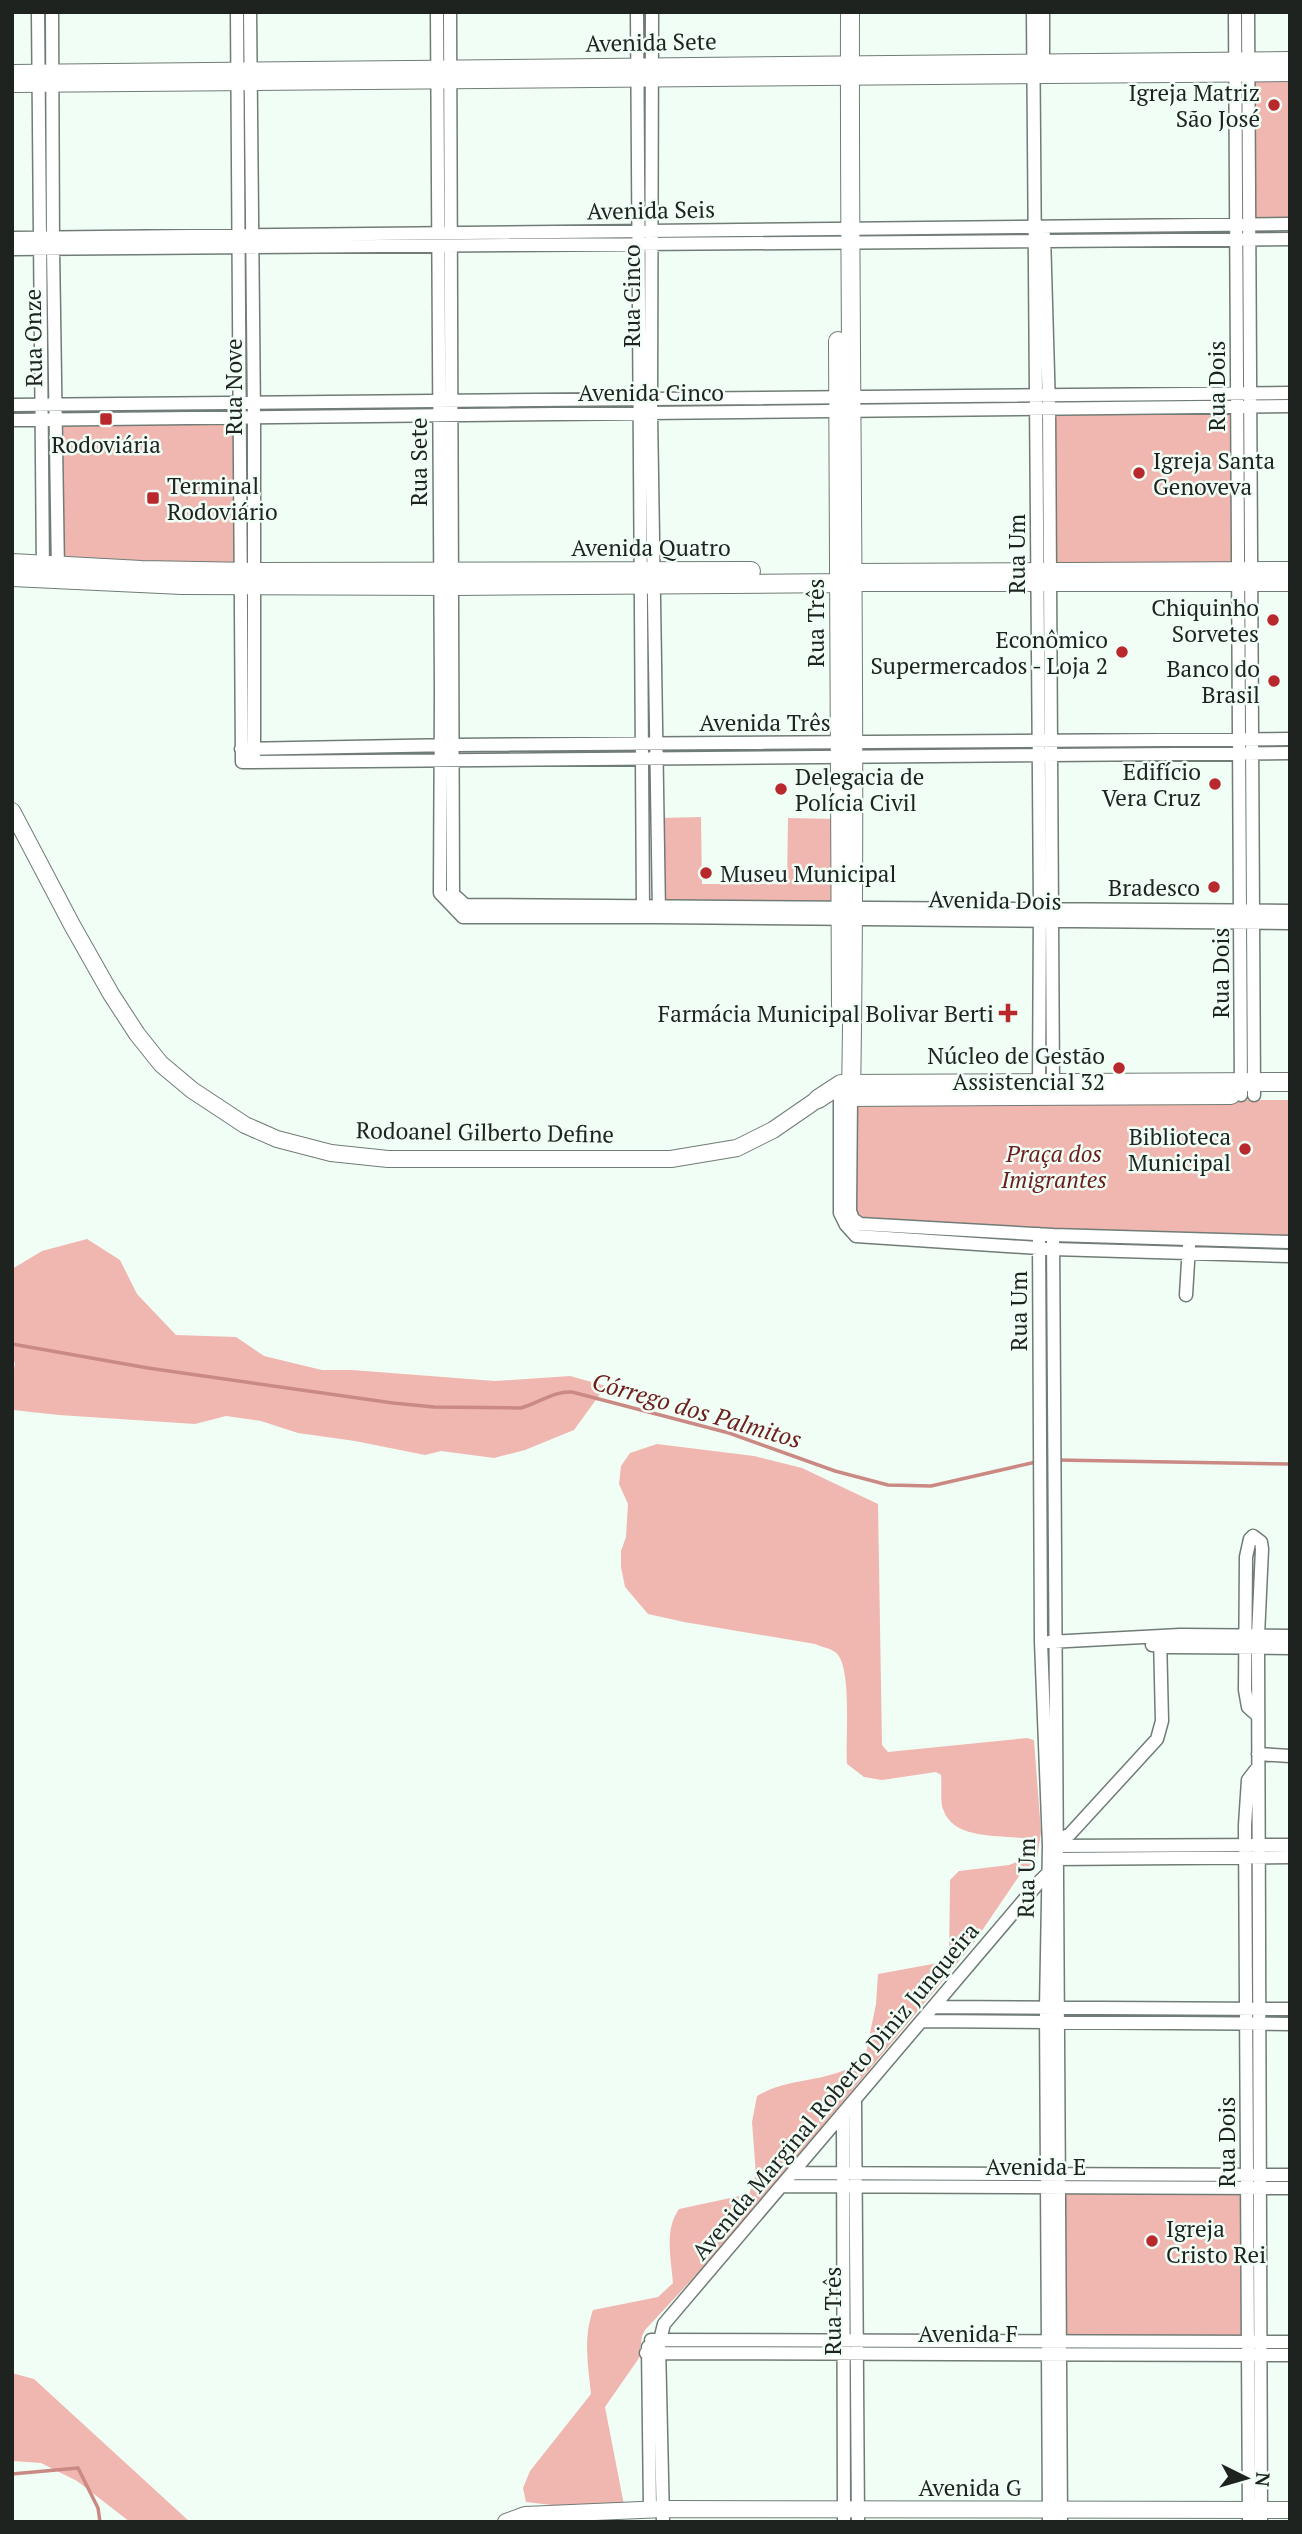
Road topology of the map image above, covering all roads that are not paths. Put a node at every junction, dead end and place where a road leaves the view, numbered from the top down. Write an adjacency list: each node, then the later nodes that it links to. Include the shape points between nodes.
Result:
1 (38, 12): 24 (street, Rua Onze)
2 (52, 12): 24 (street, Rua Onze)
3 (237, 12): 23 (street, Rua Nove)
4 (250, 12): 23 (street, Rua Nove)
5 (437, 12): 21 (street, Rua Sete)
6 (450, 12): 21 (street, Rua Sete)
7 (637, 12): 19 (street, Rua Cinco)
8 (652, 12): 19 (street, Rua Cinco)
9 (839, 12): 18 (main road, Rua Três)
10 (850, 12): 18 (main road, Rua Três)
11 (1034, 12): 17 (street, Rua Um)
12 (1043, 12): 17 (street, Rua Um)
13 (1236, 12): 16 (street, Rua Dois)
14 (1248, 12): 16 (street, Rua Dois)
15 (1290, 60): 16 (street, Avenida Sete)
16 (1242, 67): 17 (street, Avenida Sete); 22 (street, Avenida Sete); 27 (street, Rua Dois)
17 (1039, 69): 18 (street, Avenida Sete); 28 (street, Rua Um)
18 (845, 70): 19 (street, Avenida Sete); 29 (main road, Rua Três)
19 (645, 71): 21 (street, Avenida Sete); 30 (street, Rua Cinco)
20 (12, 73): 24 (street, Avenida Sete)
21 (444, 73): 23 (street, Avenida Sete); 34 (street, Rua Sete)
22 (1290, 73)
23 (244, 75): 24 (street, Avenida Sete); 35 (street, Rua Nove)
24 (45, 78): 25 (street, Avenida Sete); 37 (street, Rua Onze)
25 (12, 84)
26 (1290, 224): 27 (street, Avenida Seis)
27 (1242, 225): 28 (street, Avenida Seis); 32 (street, Rua Dois)
28 (1040, 227): 29 (street, Avenida Seis); 36 (street, Rua Um)
29 (845, 236): 30 (street, Avenida Seis); 36 (street, Avenida Seis); 47 (main road, Rua Três)
30 (645, 237): 34 (street, Avenida Seis); 41 (street, Rua Cinco)
31 (12, 238): 37 (street, Avenida Seis)
32 (1243, 239): 33 (street, Avenida Seis); 36 (street, Avenida Seis); 42 (street, Rua Dois)
33 (1290, 239)
34 (444, 240): 35 (street, Avenida Seis); 44 (street, Rua Sete)
35 (246, 242): 37 (street, Avenida Seis); 45 (street, Rua Nove)
36 (1040, 242): 40 (street, Rua Um)
37 (46, 243): 38 (street, Avenida Seis); 46 (street, Rua Onze); 49 (street, Rua Onze)
38 (12, 249)
39 (1290, 393): 42 (street, Avenida Cinco)
40 (1043, 395): 42 (street, Avenida Cinco); 47 (street, Avenida Cinco); 51 (street, Rua Um)
41 (646, 399): 44 (street, Avenida Cinco); 47 (street, Avenida Cinco); 52 (street, Rua Cinco)
42 (1244, 400): 50 (street, Avenida Cinco); 51 (street, Avenida Cinco); 62 (street, Rua Dois)
43 (369, 402): 44 (street, Avenida Cinco); 45 (street, Avenida Cinco); 54 (street)
44 (445, 402): 53 (street, Rua Sete)
45 (248, 403): 46 (street, Avenida Cinco); 55 (street, Rua Nove)
46 (55, 404): 49 (street, Avenida Cinco); 57 (street, Rua Onze)
47 (844, 404): 51 (street, Avenida Cinco); 52 (street, Avenida Cinco); 64 (main road, Rua Três)
48 (12, 405): 49 (street, Avenida Cinco)
49 (41, 405): 56 (street, Rua Onze)
50 (1290, 406)
51 (1043, 408): 65 (street, Rua Um)
52 (645, 413): 53 (street, Avenida Cinco); 67 (street, Rua Cinco)
53 (445, 415): 54 (street, Avenida Cinco); 68 (street, Rua Sete)
54 (368, 416): 55 (street, Avenida Cinco)
55 (248, 418): 57 (street, Avenida Cinco); 66 (street, Rua Nove)
56 (41, 419): 57 (street, Avenida Cinco); 58 (street, Avenida Cinco); 61 (street, Rua Onze)
57 (55, 419): 61 (street, Rua Onze)
58 (12, 420)
59 (12, 563): 61 (main road, Avenida Quatro)
60 (1290, 569): 62 (street, Avenida Quatro)
61 (50, 572): 63 (main road, Avenida Quatro); 66 (main road, Avenida Quatro)
62 (1244, 576): 65 (street, Avenida Quatro); 69 (street, Avenida Quatro); 70 (street, Rua Dois)
63 (12, 577)
64 (846, 577): 65 (street, Avenida Quatro); 67 (main road, Avenida Quatro); 76 (main road, Rua Três)
65 (1043, 577): 72 (street, Rua Um)
66 (248, 578): 68 (main road, Avenida Quatro); 80 (street, Rua Nove)
67 (647, 578): 68 (main road, Avenida Quatro); 73 (street, Rua Cinco); 75 (street, Rua Cinco)
68 (447, 579): 74 (street, Rua Sete)
69 (1290, 583)
70 (1245, 739): 71 (street, Avenida Três); 72 (street, Avenida Três); 78 (street, Rua Dois)
71 (1290, 739)
72 (1044, 741): 76 (street, Avenida Três); 79 (street, Rua Um)
73 (656, 744): 75 (street, Avenida Três); 76 (street, Avenida Três); 82 (street, Rua Cinco)
74 (447, 745): 75 (street, Avenida Três); 80 (street, Avenida Três); 83 (street, Rua Sete)
75 (641, 745): 81 (street, Rua Cinco)
76 (846, 750): 79 (street, Avenida Três); 82 (street, Avenida Três); 90 (main road, Rua Três)
77 (1290, 752): 78 (street, Avenida Três)
78 (1245, 753): 79 (street, Avenida Três); 91 (street, Rua Dois)
79 (1044, 755): 86 (street, Rua Um)
80 (248, 756): 83 (street, Avenida Três)
81 (641, 758): 82 (street, Avenida Três); 83 (street, Avenida Três); 87 (street, Rua Cinco)
82 (656, 759): 88 (street, Rua Cinco)
83 (447, 760): 85 (street, Rua Sete, via 447,858 440,893)
84 (12, 811): 99 (street, Rodoanel Gilberto Define, via 91,960 161,1064 245,1125 277,1139 331,1153 388,1159 671,1159 737,1148)
85 (456, 903): 87 (street, Avenida Dois)
86 (1046, 908): 90 (street, Avenida Dois); 91 (street, Avenida Dois); 92 (street, Rua Um)
87 (643, 911): 88 (street, Avenida Dois)
88 (659, 911): 90 (street, Avenida Dois)
89 (1290, 911): 91 (street, Avenida Dois)
90 (847, 913): 92 (street, Avenida Dois); 97 (main road, Rua Três)
91 (1248, 917): 92 (street, Avenida Dois); 93 (street, Avenida Dois); 95 (street, Rua Dois)
92 (1047, 922): 96 (street, Rua Um)
93 (1290, 923)
94 (1290, 1082): 95 (main road)
95 (1247, 1088): 96 (main road, Rodoanel Gilberto Define); 98 (main road)
96 (1046, 1089): 97 (main road, Rodoanel Gilberto Define)
97 (846, 1090): 99 (main road, Rodoanel Gilberto Define); 100 (street, Rua Três, via 840,1213)
98 (1290, 1094)
99 (818, 1099)
100 (853, 1227): 101 (street); 105 (street, via 864,1238)
101 (1039, 1234): 102 (street); 105 (street, Rua Um)
102 (1053, 1235): 103 (street); 106 (street, Rua Um)
103 (1189, 1239): 104 (street); 107 (street)
104 (1290, 1242)
105 (1038, 1248): 106 (street); 112 (street, Rua Um)
106 (1054, 1249): 107 (street); 113 (street, Rua Um)
107 (1189, 1254): 108 (street); 109 (street)
108 (1290, 1256)
109 (1186, 1295)
110 (1290, 1636): 114 (street)
111 (1160, 1641): 113 (street); 114 (street); 120 (street, Avenida Marginal Roberto Diniz Junqueira, via 1162,1721 1157,1739)
112 (1041, 1642): 113 (street); 120 (street, Rua Um)
113 (1056, 1642): 120 (street, Rua Um)
114 (1251, 1642): 114 (street, Rua Dois, via 1262,1549 1254,1536 1246,1557); 115 (street); 117 (street, Rua Dois, via 1246,1702 1258,1716)
115 (1290, 1648)
116 (1290, 1756): 117 (street)
117 (1258, 1761): 119 (street, Rua Dois, via 1246,1789)
118 (1290, 1845): 119 (street)
119 (1252, 1850): 120 (street); 121 (street); 123 (street, Rua Dois)
120 (1053, 1854): 122 (street, Avenida Marginal Roberto Diniz Junqueira); 125 (street, Rua Um)
121 (1290, 1857)
122 (933, 2007): 125 (street); 126 (street, Avenida Marginal Roberto Diniz Junqueira)
123 (1252, 2008): 124 (street); 125 (street); 127 (street, Rua Dois)
124 (1290, 2009)
125 (1052, 2015): 126 (street); 127 (street); 134 (street, Rua Um)
126 (921, 2021): 129 (street, Avenida Marginal Roberto Diniz Junqueira)
127 (1252, 2023): 128 (street); 135 (street, Rua Dois)
128 (1290, 2024)
129 (855, 2100): 130 (street, Avenida Marginal Roberto Diniz Junqueira); 133 (street, Rua Três)
130 (844, 2114): 131 (street, Avenida Marginal Roberto Diniz Junqueira); 133 (street, Rua Três)
131 (793, 2173): 133 (street, Avenida E); 136 (street, Avenida Marginal Roberto Diniz Junqueira)
132 (1290, 2175): 135 (street, Avenida E)
133 (849, 2181): 134 (street, Avenida E); 136 (street, Avenida E); 140 (street, Rua Três)
134 (1053, 2181): 135 (street, Avenida E); 141 (street, Rua Um)
135 (1253, 2182): 137 (street, Avenida E); 142 (street, Rua Dois)
136 (782, 2186): 138 (street, Avenida Marginal Roberto Diniz Junqueira)
137 (1290, 2188)
138 (655, 2340): 140 (street, Avenida F); 143 (street)
139 (1290, 2342): 142 (street, Avenida F)
140 (850, 2348): 141 (street, Avenida F); 143 (street, Avenida F); 147 (street, Rua Três)
141 (1054, 2348): 142 (street, Avenida F); 149 (street, Rua Um)
142 (1254, 2349): 144 (street, Avenida F); 151 (street, Rua Dois)
143 (653, 2353): 146 (street)
144 (1290, 2355)
145 (1290, 2510): 151 (street, Avenida G)
146 (657, 2515): 147 (street, Avenida G); 152 (street, Avenida G, via 525,2515)
147 (851, 2516): 148 (street, Avenida G)
148 (1000, 2516): 149 (street, Avenida G)
149 (1055, 2516): 150 (street, Avenida G)
150 (1168, 2516): 151 (street, Avenida G)
151 (1255, 2516)
152 (506, 2522)

